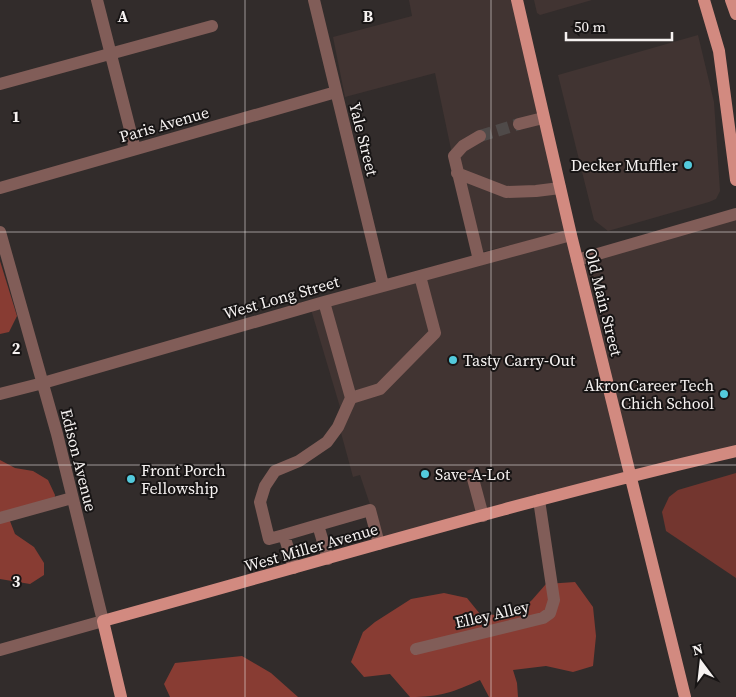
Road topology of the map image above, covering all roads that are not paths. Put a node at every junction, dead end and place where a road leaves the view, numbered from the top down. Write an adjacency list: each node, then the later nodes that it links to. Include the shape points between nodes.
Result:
1 (98, 0): 8 (street)
2 (314, 0): 10 (street, Yale Street)
3 (517, 0): 11 (main road, Old Main Street)
4 (704, 0): 16 (main road, via 719,51)
5 (731, 0): 6 (main road)
6 (736, 14)
7 (212, 26): 8 (street)
8 (111, 54): 9 (street); 14 (street)
9 (0, 84)
10 (336, 92): 14 (street, Paris Avenue); 25 (street, Yale Street)
11 (543, 118): 12 (street); 18 (main road, Old Main Street)
12 (519, 124)
13 (480, 136): 15 (street, via 462,146 454,156)
14 (136, 149): 17 (street, Paris Avenue)
15 (458, 173): 18 (street, via 506,192); 22 (street)
16 (736, 180)
17 (0, 188)
18 (560, 188): 21 (main road, Old Main Street)
19 (736, 214): 23 (street)
20 (0, 232): 27 (street, Edison Avenue)
21 (571, 235): 22 (street, West Long Street); 23 (main road, Old Main Street)
22 (479, 260): 24 (street, West Long Street)
23 (577, 260): 32 (main road, Old Main Street)
24 (420, 276): 25 (street, West Long Street); 29 (street, via 435,333 380,389)
25 (383, 285): 26 (street, West Long Street)
26 (324, 302): 27 (street, West Long Street); 29 (street)
27 (42, 384): 28 (street, West Long Street); 33 (street, Edison Avenue)
28 (0, 394)
29 (351, 398): 38 (street, via 327,442 299,461 275,471 265,486 260,502 269,539)
30 (736, 451): 32 (main road, West Miller Avenue)
31 (472, 475): 35 (street)
32 (631, 475): 34 (main road, West Miller Avenue); 46 (main road, Old Main Street)
33 (72, 498): 36 (street); 42 (street, Edison Avenue)
34 (539, 500): 35 (main road, West Miller Avenue); 43 (street, Elley Alley, via 554,600 550,613 544,618)
35 (483, 516): 39 (main road, West Miller Avenue)
36 (0, 518)
37 (318, 525): 38 (street); 39 (street, via 370,510); 40 (street)
38 (284, 535): 41 (street)
39 (379, 544): 40 (main road, West Miller Avenue)
40 (328, 558): 41 (main road, West Miller Avenue)
41 (294, 568): 42 (main road, West Miller Avenue)
42 (103, 621): 44 (street, West Miller Avenue); 45 (main road, Edison Avenue)
43 (416, 649)
44 (0, 650)
45 (121, 697)
46 (685, 697)

